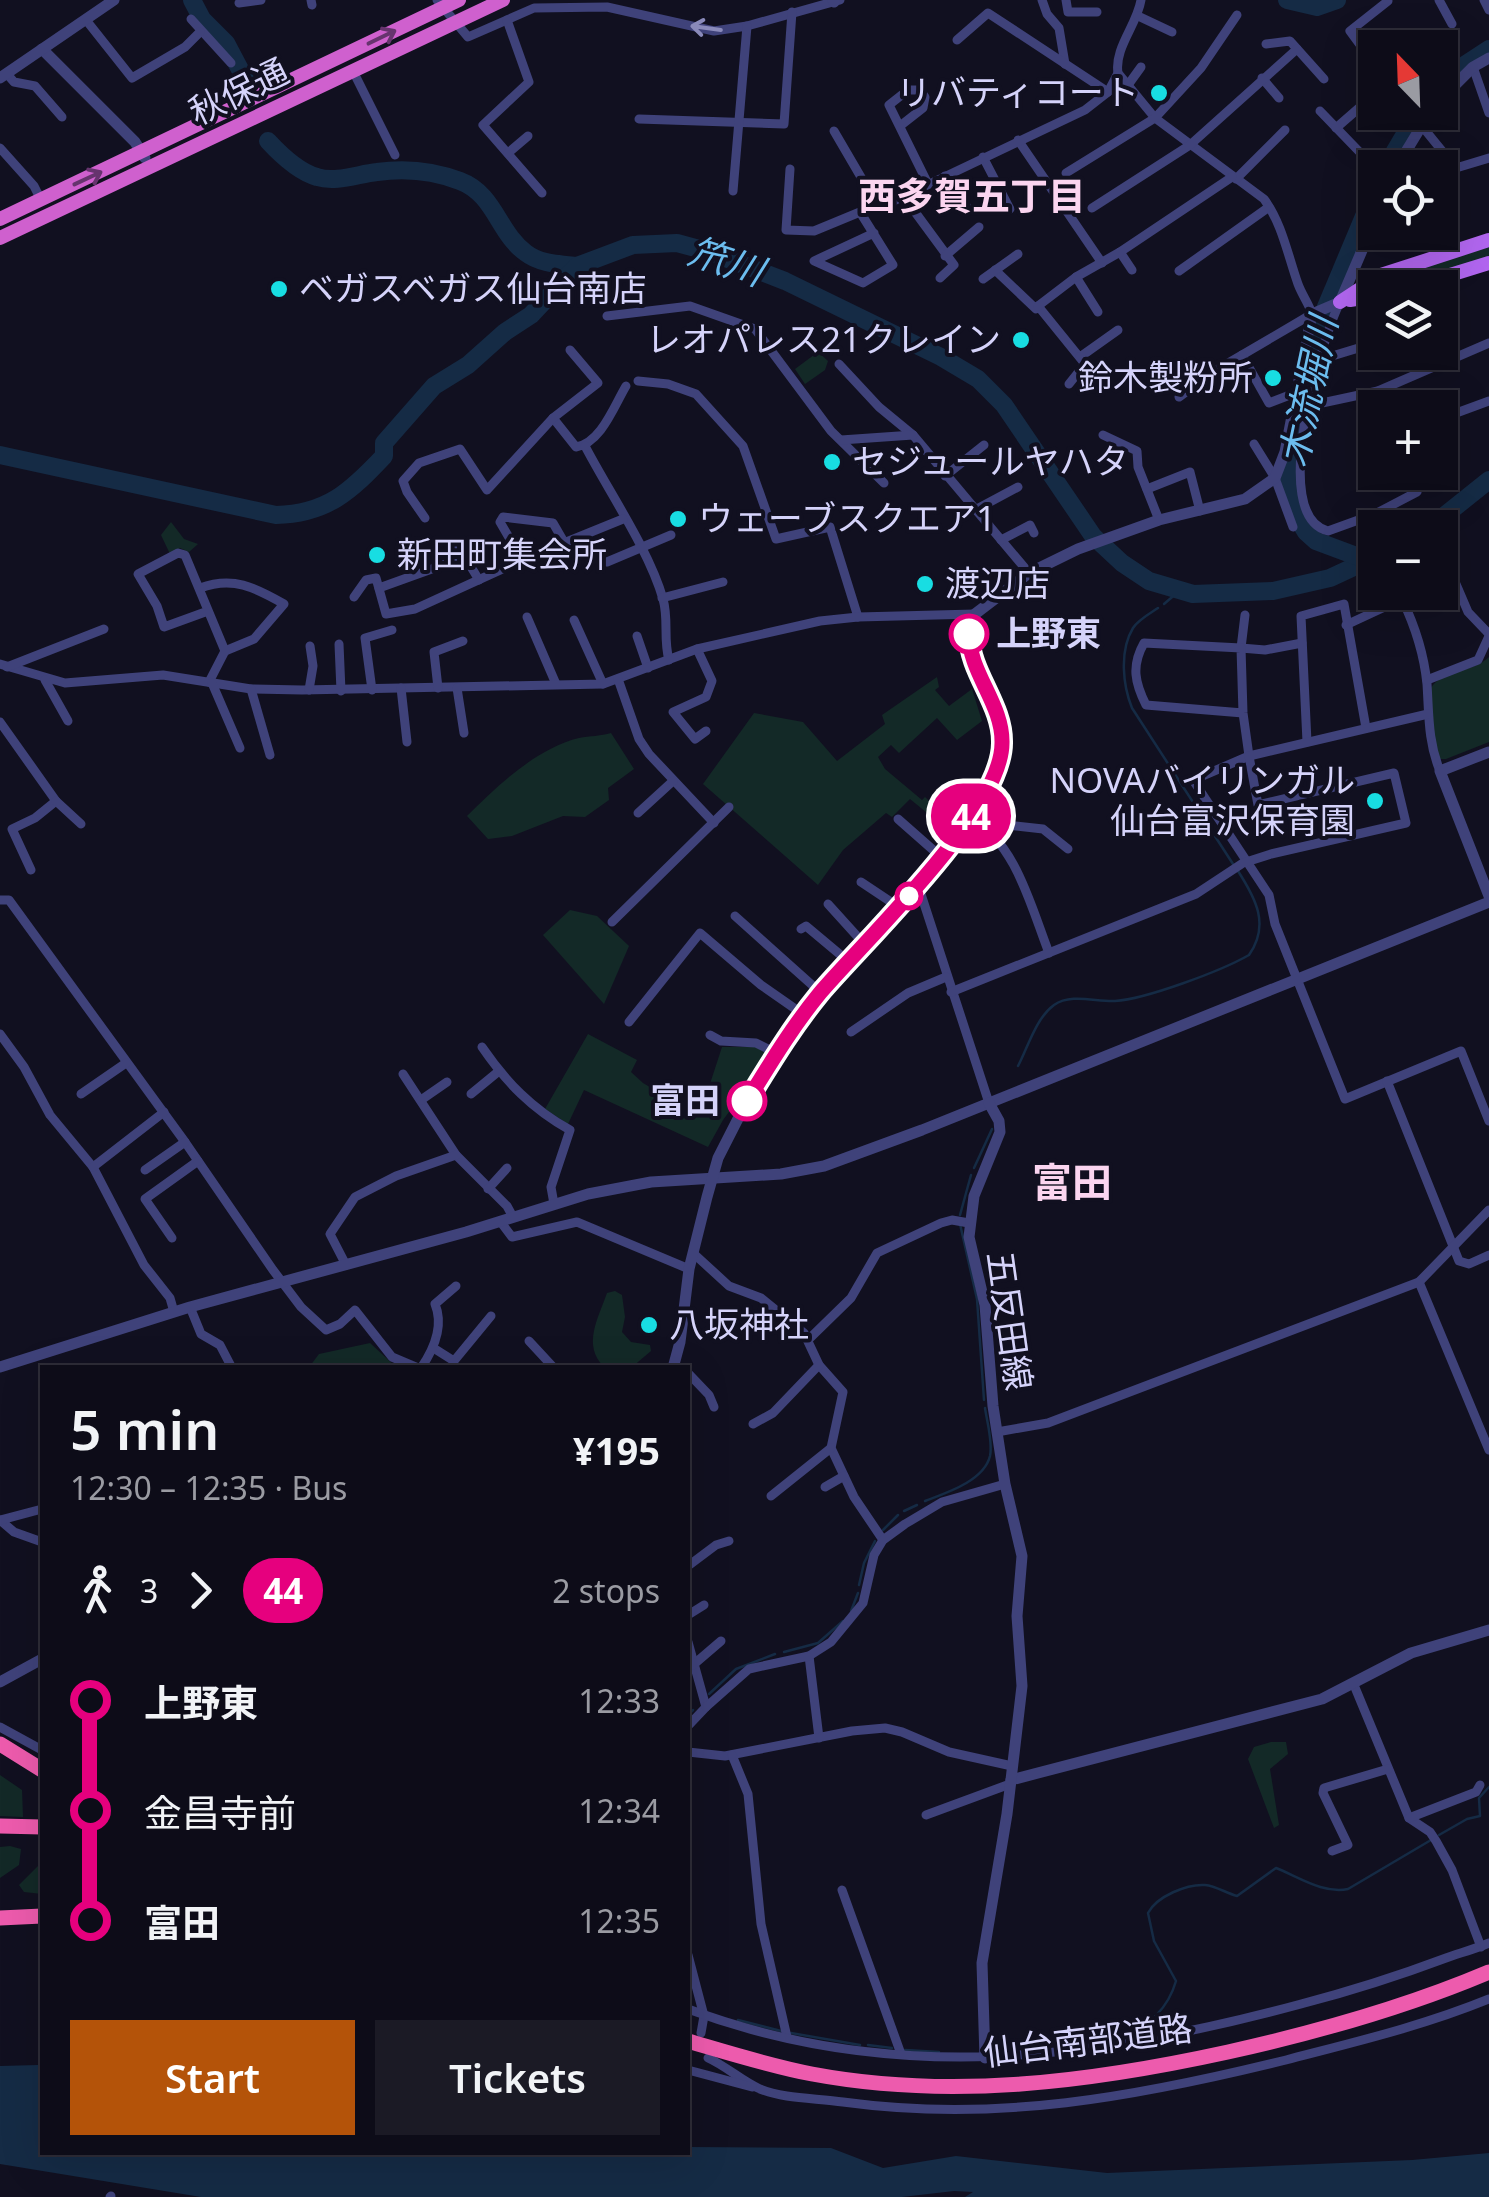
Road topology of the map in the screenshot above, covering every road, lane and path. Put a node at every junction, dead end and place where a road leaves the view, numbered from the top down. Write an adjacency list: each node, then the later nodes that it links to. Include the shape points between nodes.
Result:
1 (114, 0): 20 (street)
2 (261, 0): 12 (street)
3 (502, 0): 22 (highway, 秋保通)
4 (1042, 0): 34 (street, via 1059,28)
5 (1066, 0): 16 (street, via 1068,12)
6 (1141, 0): 18 (street)
7 (1454, 0): 13 (street)
8 (1484, 0): 14 (street)
9 (836, 1): 15 (street)
10 (447, 2): 22 (street); 64 (highway, 秋保通, one-way to 10)
11 (1388, 2): 28 (street, via 1350,31)
12 (239, 3)
13 (1440, 3): 23 (street)
14 (1489, 10)
15 (792, 12): 24 (street); 53 (street, via 784,124)
16 (1097, 12)
17 (1237, 15): 52 (street)
18 (1138, 16): 26 (street); 38 (street)
19 (191, 19): 25 (street)
20 (86, 20): 25 (street, via 132,78); 31 (street)
21 (507, 20): 22 (street, via 468,37); 24 (street, one-way to 21, via 714,31 607,6 534,8); 65 (street, via 530,82 483,125)
22 (456, 22): 37 (highway, 秋保通)
23 (1452, 24)
24 (747, 26): 53 (street)
25 (200, 32): 33 (street)
26 (1172, 32)
27 (957, 40): 34 (street, via 988,13)
28 (1358, 42)
29 (1266, 44): 30 (street, via 1290,41)
30 (1297, 48): 40 (street); 42 (street)
31 (42, 49): 39 (street); 64 (street)
32 (1489, 58): 36 (street)
33 (231, 63)
34 (1065, 64): 44 (street)
35 (1142, 67): 43 (street)
36 (1473, 67): 41 (street); 45 (street)
37 (353, 70): 66 (street); 69 (highway, 秋保通)
38 (1118, 73): 43 (street); 44 (street)
39 (3, 76): 50 (street, via 35,86)
40 (1262, 78): 46 (street); 61 (street)
41 (1458, 79)
42 (1324, 80)
43 (1128, 85): 52 (street)
44 (1108, 92): 60 (street, via 1085,110)
45 (1487, 97): 49 (street)
46 (1279, 98)
47 (1358, 109): 55 (street)
48 (1320, 112): 55 (street)
49 (1489, 113)
50 (62, 117)
51 (639, 118): 53 (street)
52 (1155, 118): 61 (street); 71 (street)
53 (738, 123): 75 (street)
54 (900, 126): 74 (street)
55 (1336, 128): 63 (street)
56 (1285, 130): 73 (street)
57 (1431, 130): 68 (street, via 1456,168)
58 (834, 131): 81 (street)
59 (528, 136): 65 (street)
60 (1018, 140): 67 (street); 94 (street)
61 (1190, 145): 73 (street); 82 (street)
62 (0, 148): 78 (street)
63 (1358, 151)
64 (142, 152): 69 (street); 78 (highway, 秋保通, one-way to 64)
65 (508, 153): 76 (street)
66 (395, 155)
67 (983, 157): 72 (street); 83 (street)
68 (1489, 158)
69 (150, 168): 88 (highway, 秋保通)
70 (790, 169): 84 (street, via 786,230 814,230)
71 (1066, 174)
72 (945, 176): 74 (street); 79 (street)
73 (1234, 178): 80 (street); 91 (street)
74 (928, 184): 77 (street)
75 (732, 191)
76 (542, 193)
77 (904, 197): 81 (street); 93 (street)
78 (41, 200): 85 (highway, 秋保通)
79 (968, 207)
80 (1270, 207): 98 (street); 107 (street)
81 (880, 208): 84 (street)
82 (1092, 208)
83 (1010, 209)
84 (860, 212): 87 (street)
85 (0, 219)
86 (979, 227): 93 (street)
87 (874, 232): 87 (street, via 893,266 888,270 863,282 814,261)
88 (0, 238)
89 (1489, 240): 104 (main road, via 1382,275)
90 (1361, 250): 104 (street)
91 (1120, 252): 94 (street); 97 (street)
92 (1018, 254): 96 (street)
93 (944, 256): 101 (street, via 954,264)
94 (1102, 263): 100 (street)
95 (1489, 264): 99 (main road)
96 (995, 270): 102 (street); 105 (street)
97 (1132, 270)
98 (1179, 270)
99 (1458, 273)
100 (1076, 277): 105 (street); 106 (street)
101 (940, 278)
102 (983, 279)
103 (1358, 299): 104 (main road)
104 (1336, 304): 107 (street); 115 (street)
105 (1038, 306): 114 (street)
106 (1098, 312)
107 (1314, 313): 113 (street); 121 (street)
108 (607, 316): 130 (street, via 690,306 756,329)
109 (1118, 330): 114 (street)
110 (1489, 342): 120 (street)
111 (1358, 348): 115 (street)
112 (570, 350): 127 (street, via 598,383)
113 (1242, 354): 121 (street, via 1269,404); 123 (street)
114 (1080, 357): 118 (street, via 1085,364)
115 (1320, 360): 125 (street)
116 (839, 364): 128 (street)
117 (638, 381): 169 (street, via 696,394 743,446 776,539 830,527)
118 (1069, 384)
119 (626, 386): 133 (street)
120 (1380, 390)
121 (1294, 393): 135 (street)
122 (1358, 395): 125 (street)
123 (1179, 397)
124 (1489, 401): 126 (street)
125 (1308, 406): 139 (street, via 1299,483 1315,526 1328,531)
126 (1458, 412)
127 (553, 418): 133 (street, via 576,447); 142 (street, via 487,490 460,448 419,463 403,481)
128 (913, 435): 130 (street); 134 (street)
129 (1104, 435): 138 (street, via 1137,451)
130 (840, 440): 136 (street)
131 (1254, 444): 135 (street)
132 (984, 445): 134 (street)
133 (585, 446): 143 (street)
134 (945, 476): 140 (street)
135 (1275, 478): 141 (street, via 1246,499); 145 (street)
136 (884, 482)
137 (1018, 487): 140 (street)
138 (1146, 489): 141 (street, via 1190,472); 144 (street)
139 (1416, 490)
140 (975, 510): 148 (street)
141 (1200, 511): 144 (street)
142 (425, 518)
143 (624, 519): 149 (street); 151 (street)
144 (1159, 520): 155 (street)
145 (1292, 527)
146 (671, 534): 151 (street)
147 (1034, 534): 148 (street, via 1030,525)
148 (1001, 540): 155 (street)
149 (564, 542): 153 (street); 153 (street, via 553,523 503,516 500,522)
150 (457, 544): 152 (street)
151 (640, 548): 154 (street); 162 (street)
152 (466, 557): 156 (street); 159 (street)
153 (522, 560): 156 (street)
154 (608, 562)
155 (1028, 573): 166 (street)
156 (479, 580): 159 (street, via 415,609 386,614)
157 (724, 582): 162 (street)
158 (200, 588): 165 (street); 165 (street, via 178,553 138,574 164,627); 182 (street, via 221,580 284,604 254,639)
159 (379, 588): 161 (street, via 376,578 366,580)
160 (1458, 589): 174 (street)
161 (354, 597)
162 (662, 598): 183 (street)
163 (1378, 610): 171 (street)
164 (1407, 610): 188 (street)
165 (208, 611): 182 (street)
166 (975, 614): 169 (street); 217 (street, via 969,648 1003,740)
167 (1246, 616): 180 (street)
168 (527, 617): 190 (street)
169 (858, 617): 181 (street)
170 (574, 620): 191 (street)
171 (1346, 625): 177 (street, via 1344,604 1301,616); 202 (street)
172 (104, 629): 184 (street)
173 (392, 630): 197 (street, via 365,638)
174 (1489, 635): 188 (street, via 1478,660)
175 (637, 636): 185 (street)
176 (463, 641): 194 (street, via 434,652)
177 (1302, 643): 180 (street); 207 (street)
178 (339, 644): 198 (street)
179 (310, 646): 196 (street)
180 (1242, 648): 199 (street); 199 (street, via 1144,643 1134,682 1146,705)
181 (697, 650): 183 (street); 204 (street, via 712,680 706,697 674,712 695,739)
182 (225, 651): 189 (street)
183 (669, 660): 185 (street)
184 (3, 665): 186 (street)
185 (648, 668): 187 (street)
186 (45, 680): 189 (street, via 163,675); 201 (street)
187 (618, 680): 191 (street); 213 (street, via 639,739)
188 (1426, 680): 200 (street)
189 (210, 682): 192 (street); 208 (street)
190 (556, 684): 191 (street); 195 (street)
191 (604, 684)
192 (251, 688): 196 (street); 210 (street)
193 (402, 688): 194 (street); 197 (street); 206 (street)
194 (438, 688): 195 (street)
195 (458, 688): 205 (street)
196 (308, 690): 198 (street)
197 (372, 690): 198 (street)
198 (341, 691)
199 (1244, 713): 211 (street)
200 (1428, 714): 202 (street); 212 (street)
201 (68, 721)
202 (1366, 728): 207 (street)
203 (2, 729): 214 (street)
204 (706, 731)
205 (464, 733)
206 (408, 742)
207 (1308, 742): 211 (street)
208 (240, 748)
209 (1489, 752): 212 (street)
210 (270, 755)
211 (1250, 756): 223 (street, via 1193,780); 223 (street, via 1258,804 1394,773 1406,823)
212 (1440, 772): 227 (street)
213 (673, 782): 216 (street); 219 (street)
214 (56, 801): 220 (street); 224 (street, via 12,829)
215 (729, 807): 219 (street)
216 (638, 813)
217 (972, 814): 221 (street, via 1043,828); 222 (street); 235 (street, via 1002,846)
218 (898, 820): 222 (street)
219 (714, 823): 232 (street)
220 (82, 824)
221 (1068, 849)
222 (940, 856): 226 (street)
223 (1245, 863): 235 (street, via 1196,894); 238 (street, via 1269,895)
224 (31, 870)
225 (861, 882): 230 (street)
226 (918, 885): 230 (street); 237 (street, 五反田線)
227 (1489, 899): 238 (street)
228 (0, 900): 248 (street, via 9,900)
229 (828, 904): 234 (street)
230 (900, 908): 234 (street)
231 (735, 916): 240 (street)
232 (612, 922)
233 (801, 929): 236 (street, via 806,926)
234 (866, 946): 236 (street)
235 (1049, 954): 239 (street)
236 (848, 962): 240 (street)
237 (946, 977): 239 (street, 五反田線); 243 (street, via 908,992)
238 (1297, 980): 251 (street, via 1346,1099); 256 (street)
239 (951, 992): 256 (street, 五反田線)
240 (820, 993): 241 (street)
241 (804, 1015): 242 (street, via 700,933); 247 (street)
242 (630, 1022)
243 (850, 1032)
244 (0, 1034): 262 (street, via 50,1116)
245 (710, 1035): 247 (street, via 756,1043)
246 (482, 1047): 249 (street)
247 (776, 1054): 265 (street)
248 (126, 1063): 253 (street); 257 (street)
249 (499, 1071): 254 (street); 267 (street, via 544,1115 570,1130 551,1187)
250 (402, 1074): 255 (street)
251 (1388, 1081): 258 (street, via 1461,1051); 272 (street)
252 (447, 1082): 255 (street)
253 (81, 1094)
254 (472, 1094)
255 (421, 1100): 260 (street)
256 (989, 1103): 265 (street, via 824,1166); 270 (street, 五反田線, via 1000,1132)
257 (164, 1112): 259 (street); 262 (street)
258 (1489, 1120)
259 (185, 1142): 261 (street); 264 (street)
260 (456, 1154): 266 (street); 275 (street, via 355,1197 330,1234)
261 (198, 1161): 271 (street, via 145,1199); 277 (street)
262 (93, 1167): 281 (street)
263 (507, 1168): 266 (street)
264 (145, 1170)
265 (712, 1178): 267 (street, via 622,1186); 273 (street)
266 (488, 1190): 269 (street, via 507,1206)
267 (554, 1204): 269 (street)
268 (1489, 1210): 272 (street)
269 (507, 1219): 275 (street); 276 (street, via 512,1237 577,1222)
270 (969, 1223): 283 (street, via 942,1223 877,1253 851,1298); 296 (street, 五反田線)
271 (172, 1238)
272 (1452, 1246): 274 (street, via 1464,1263); 278 (street)
273 (693, 1253): 276 (street); 283 (street, via 729,1286 761,1298)
274 (1489, 1255)
275 (346, 1265): 277 (street)
276 (689, 1268): 290 (street)
277 (282, 1281): 280 (street); 287 (street, via 326,1330 355,1310 392,1357)
278 (1420, 1282): 296 (street, via 1048,1423); 298 (street)
279 (456, 1286): 285 (street, via 435,1304)
280 (190, 1307): 281 (street); 286 (street, via 201,1334 220,1345)
281 (174, 1312): 292 (street)
282 (491, 1316): 285 (street, via 454,1361)
283 (809, 1339): 291 (street)
284 (529, 1341): 289 (street)
285 (434, 1348): 288 (street)
286 (230, 1365)
287 (412, 1365)
288 (422, 1365)
289 (551, 1365)
290 (677, 1365)
291 (819, 1365): 295 (street, via 773,1413); 297 (street, via 843,1392)
292 (0, 1367)
293 (690, 1375): 294 (street)
294 (714, 1406)
295 (753, 1424)
296 (997, 1432): 300 (street, 五反田線)
297 (831, 1448): 299 (street); 302 (street)
298 (1489, 1450)
299 (844, 1476): 301 (street); 305 (street)
300 (1004, 1484): 305 (street, via 942,1502); 327 (street, 五反田線, via 1022,1564 1022,1686)
301 (825, 1487)
302 (771, 1496)
303 (40, 1510): 304 (street)
304 (0, 1520): 306 (street)
305 (883, 1540): 314 (street, via 863,1603 842,1632)
306 (40, 1541)
307 (729, 1541): 308 (street)
308 (690, 1564)
309 (704, 1605): 310 (street)
310 (690, 1614)
311 (1489, 1630): 318 (street, via 1412,1654)
312 (720, 1642): 316 (street)
313 (690, 1650): 316 (street)
314 (808, 1656): 319 (street, via 748,1669); 322 (street)
315 (40, 1660): 317 (street)
316 (694, 1665): 319 (street)
317 (0, 1682)
318 (1354, 1684): 329 (street); 330 (street, via 1322,1700)
319 (706, 1706): 320 (street)
320 (690, 1724)
321 (0, 1726): 324 (street)
322 (819, 1738): 326 (street); 327 (street, via 885,1728)
323 (0, 1744): 328 (highway)
324 (40, 1749)
325 (690, 1752): 326 (street)
326 (732, 1755): 347 (street, via 748,1794 761,1924)
327 (1012, 1766): 330 (street, 五反田線)
328 (40, 1769)
329 (1388, 1769): 333 (street); 336 (street, via 1324,1788 1348,1845)
330 (1011, 1782): 332 (street); 350 (street, 五反田線, via 982,1963)
331 (1480, 1786): 333 (street)
332 (926, 1816)
333 (1409, 1818): 340 (street, via 1430,1832)
334 (0, 1826): 335 (highway)
335 (40, 1828)
336 (1332, 1851)
337 (842, 1890): 348 (street)
338 (40, 1916): 339 (highway)
339 (0, 1918)
340 (1485, 1945): 350 (street, via 1376,1984 1154,2040)
341 (690, 1963): 345 (street)
342 (1489, 1972): 346 (highway, 仙台南部道路, via 1379,2014 1290,2038 1075,2080 1000,2086 873,2082 752,2060)
343 (1489, 1998): 352 (street, via 1421,2024 1228,2074 1051,2106 918,2108)
344 (690, 2011): 345 (street)
345 (704, 2016): 346 (street); 347 (street)
346 (694, 2037)
347 (787, 2037): 348 (street)
348 (901, 2054): 350 (street)
349 (708, 2058): 352 (street)
350 (986, 2058)
351 (690, 2071): 352 (street)
352 (760, 2089)

